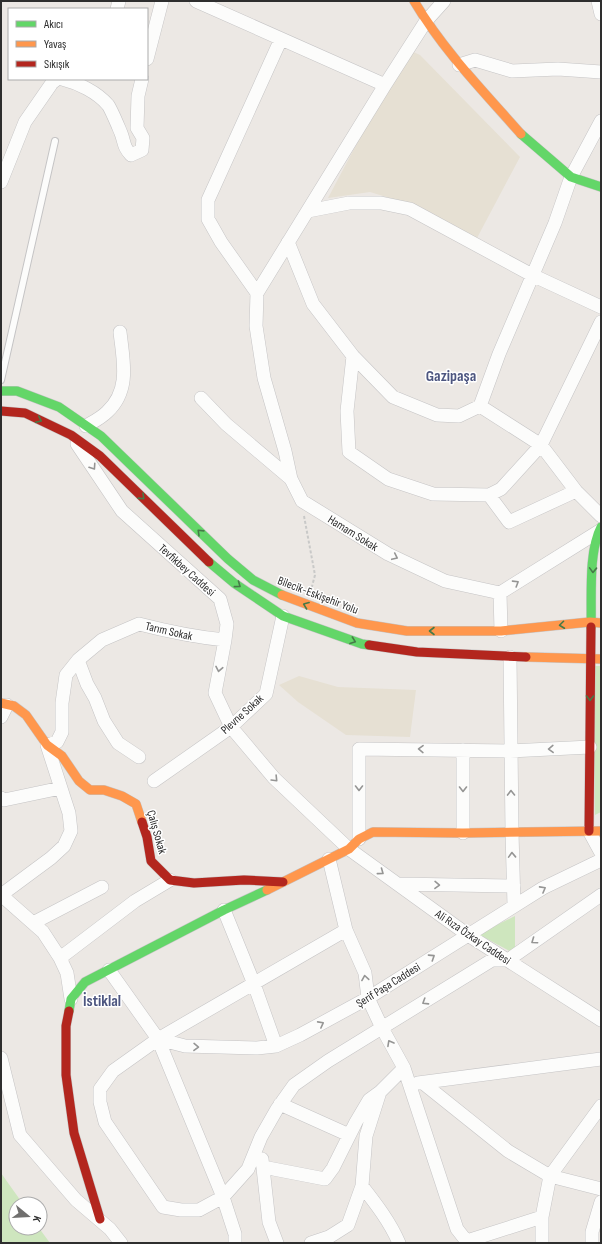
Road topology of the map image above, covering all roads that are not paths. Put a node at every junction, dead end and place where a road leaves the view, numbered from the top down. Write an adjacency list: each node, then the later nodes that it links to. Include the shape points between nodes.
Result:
1 (162, 1): 9 (street)
2 (196, 1): 8 (street)
3 (414, 1): 7 (street)
4 (444, 1): 7 (street)
5 (598, 1): 6 (street)
6 (601, 14)
7 (426, 21): 10 (street); 15 (street)
8 (281, 38): 15 (street); 24 (street, via 208,200 208,219)
9 (148, 56)
10 (459, 65): 11 (street, via 475,60 512,71); 18 (street, via 521,134)
11 (601, 72)
12 (56, 80): 19 (street, via 24,122)
13 (66, 80): 14 (street, via 96,94 108,106 121,133 124,148 131,156 142,150 143,138 138,128 138,96)
14 (142, 80)
15 (385, 84): 21 (street)
16 (601, 121): 18 (street)
17 (55, 141): 29 (lane)
18 (571, 177): 20 (street); 23 (street)
19 (1, 182)
20 (601, 187)
21 (308, 211): 22 (street); 23 (street, via 349,203 380,203 410,209)
22 (288, 242): 24 (street); 28 (street, via 313,304)
23 (532, 276): 25 (street); 32 (street)
24 (257, 293): 37 (street, via 256,326 264,378)
25 (601, 307)
26 (601, 322): 36 (street)
27 (120, 332): 34 (street, via 125,377 121,389 115,404)
28 (354, 356): 32 (street, via 393,397 437,415 459,416); 39 (street, via 347,411 349,452 388,479 433,494)
29 (1, 380)
30 (1, 391): 34 (street, Bilecik-Eskişehir Yolu, via 17,391 59,407)
31 (201, 398): 37 (street, via 226,424)
32 (480, 406): 36 (street)
33 (1, 412): 35 (street, one-way to 35, via 25,414)
34 (86, 426): 46 (street, Bilecik-Eskişehir Yolu, one-way to 34, via 407,631 357,623 284,596 253,580 228,559 101,436)
35 (71, 435): 43 (street, one-way to 43, via 100,456 208,561 234,583); 47 (street, Tevfikbey Caddesi, one-way to 47, via 122,511 220,599 227,624)
36 (541, 445): 38 (street); 39 (street, via 501,489)
37 (291, 479): 42 (street, Hamam Sokak, one-way to 42, via 302,501 388,554 445,580)
38 (576, 491): 39 (street, via 509,522); 40 (street)
39 (489, 495)
40 (601, 516)
41 (600, 530): 42 (street, one-way to 41); 44 (street, one-way to 44, via 593,562)
42 (500, 593): 46 (street)
43 (283, 616): 48 (street, one-way to 48, via 362,644 417,652); 54 (street, Plevne Sokak, via 266,694)
44 (590, 622): 45 (street, Bilecik-Eskişehir Yolu); 46 (street, Bilecik-Eskişehir Yolu, one-way to 46); 49 (street)
45 (601, 623)
46 (501, 631)
47 (225, 640): 51 (street, Tarım Sokak, via 170,633 139,624 102,640); 54 (street, Tevfikbey Caddesi, one-way to 54, via 214,693)
48 (510, 657): 49 (street); 58 (street)
49 (590, 659): 50 (street); 56 (street, one-way to 56)
50 (601, 659)
51 (78, 660): 55 (street, Tarım Sokak, via 66,675 62,703 62,732 57,742); 59 (street, via 104,721 118,743)
52 (4, 704): 53 (street); 55 (street, via 14,706 26,715)
53 (1, 717)
54 (231, 727): 60 (street, Plevne Sokak); 67 (street, Tevfikbey Caddesi, one-way to 67, via 274,778)
55 (47, 746): 61 (street); 71 (street, Çalış Sokak, via 62,756 79,781 90,790 110,792 136,804 147,837 151,861)
56 (590, 747): 58 (street, one-way to 58); 63 (street)
57 (463, 750): 58 (street); 65 (street, one-way to 65); 66 (street, one-way to 66, via 359,749)
58 (510, 751): 64 (street, one-way to 58)
59 (139, 757)
60 (154, 781)
61 (61, 788): 62 (street, via 4,800); 76 (street, via 69,813 71,831 64,846)
62 (1, 798)
63 (595, 831): 64 (street); 68 (street)
64 (512, 832): 65 (street); 74 (street, one-way to 64)
65 (463, 833): 66 (street, via 373,832)
66 (359, 839): 67 (street)
67 (349, 849): 69 (street); 73 (street, Ali Rıza Özkay Caddesi, one-way to 73)
68 (601, 853)
69 (329, 860): 72 (street); 81 (street)
70 (601, 860): 78 (street, Şerif Paşa Caddesi, one-way to 70, via 543,888)
71 (170, 880): 72 (street, via 194,883 244,880); 83 (street, via 135,901)
72 (286, 882): 79 (street)
73 (398, 884): 74 (street, one-way to 74); 82 (street, Ali Rıza Özkay Caddesi)
74 (514, 886): 78 (street)
75 (102, 887): 80 (street)
76 (1, 895): 80 (street)
77 (601, 895): 84 (street, one-way to 84)
78 (514, 906): 82 (street, Şerif Paşa Caddesi)
79 (224, 910): 85 (street); 86 (street)
80 (33, 923): 83 (street)
81 (346, 930): 86 (street); 87 (street, one-way to 81, via 365,974)
82 (468, 935): 84 (street, Ali Rıza Özkay Caddesi); 87 (street, Şerif Paşa Caddesi, one-way to 82)
83 (60, 958): 88 (street, via 67,973)
84 (508, 960): 89 (street, Ali Rıza Özkay Caddesi); 90 (street, one-way to 90, via 492,960)
85 (109, 970): 88 (street, via 85,982); 91 (street)
86 (254, 984): 91 (street); 92 (street)
87 (368, 998): 90 (street); 92 (street, Şerif Paşa Caddesi, one-way to 87)
88 (71, 999): 110 (street, via 66,1026 66,1075 74,1133)
89 (601, 1020)
90 (382, 1028): 95 (street, one-way to 90); 99 (street, via 328,1060 294,1085)
91 (158, 1039): 92 (street, Şerif Paşa Caddesi, one-way to 92, via 185,1046); 107 (street); 107 (street, via 112,1071 100,1089 104,1122 163,1207 200,1210)
92 (276, 1046)
93 (1, 1058): 110 (street, via 20,1135 76,1200)
94 (601, 1059): 97 (street)
95 (404, 1068): 96 (street); 98 (street)
96 (410, 1083): 97 (street); 111 (street, via 457,1229)
97 (423, 1083): 104 (street, via 508,1151)
98 (380, 1092): 101 (street, via 368,1100); 105 (street, via 366,1136)
99 (280, 1104): 101 (street); 102 (street)
100 (601, 1106): 104 (street)
101 (349, 1135): 103 (street, via 325,1179)
102 (261, 1137): 103 (street); 107 (street, via 248,1169)
103 (263, 1167): 114 (street, via 269,1222)
104 (550, 1176): 106 (street); 109 (street)
105 (362, 1186): 115 (street, via 348,1225 329,1237); 116 (street, via 393,1230)
106 (601, 1189)
107 (223, 1196): 113 (street, via 235,1234)
108 (601, 1202): 118 (street, via 592,1232)
109 (542, 1217): 111 (street); 117 (street)
110 (100, 1219): 112 (street)
111 (465, 1242)
112 (121, 1243)
113 (235, 1243)
114 (277, 1243)
115 (310, 1243)
116 (398, 1243)
117 (542, 1243)
118 (592, 1243)

